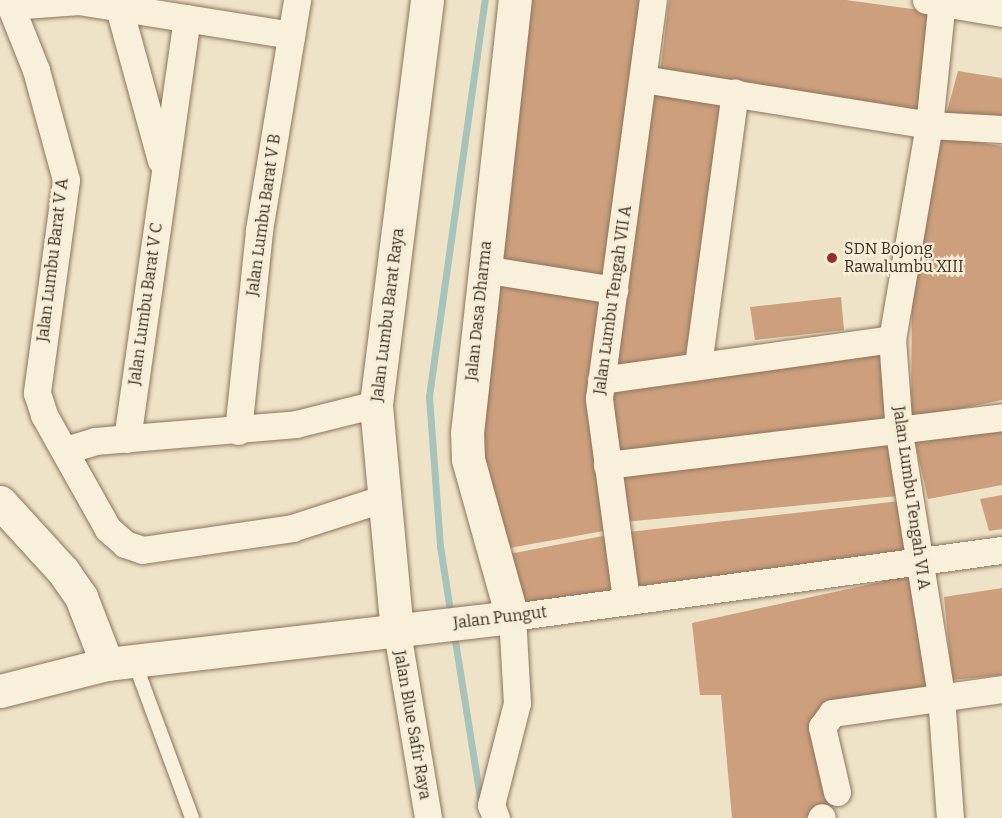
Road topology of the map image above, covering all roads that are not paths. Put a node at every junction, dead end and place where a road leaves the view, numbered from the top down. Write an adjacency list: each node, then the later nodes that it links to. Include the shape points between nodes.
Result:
1 (297, 0): 10 (street, Jalan Lumbu Barat V B)
2 (427, 0): 21 (street, Jalan Lumbu Barat Raya)
3 (515, 0): 16 (street, Jalan Dasa Dharma)
4 (653, 0): 11 (street, Jalan Lumbu Tengah VII A)
5 (937, 1): 8 (street); 13 (street, Jalan Lumbu Tengah VI A)
6 (9, 3): 7 (street, via 79,1); 26 (street, Jalan Lumbu Barat V A, via 64,163 66,180 37,393)
7 (119, 8): 9 (street); 15 (street, Jalan Lumbu Barat V C)
8 (1002, 13)
9 (187, 18): 10 (street); 15 (street, Jalan Lumbu Barat V C)
10 (291, 35): 23 (street, Jalan Lumbu Barat V B, via 259,231)
11 (643, 79): 12 (street); 17 (street, Jalan Lumbu Tengah VII A)
12 (735, 92): 13 (street); 19 (street)
13 (929, 124): 14 (street); 18 (street, Jalan Lumbu Tengah VI A)
14 (1002, 129)
15 (164, 170): 25 (street, Jalan Lumbu Barat V C)
16 (483, 269): 17 (street); 33 (street, Jalan Dasa Dharma, via 468,459)
17 (614, 290): 20 (street, Jalan Lumbu Tengah VII A)
18 (892, 339): 19 (street); 24 (street, Jalan Lumbu Tengah VI A)
19 (698, 365): 20 (street)
20 (601, 380): 27 (street, Jalan Lumbu Tengah VII A, via 598,398)
21 (376, 404): 23 (street, via 296,423); 28 (street, Jalan Lumbu Barat Raya)
22 (1002, 417): 24 (street)
23 (238, 431): 25 (street)
24 (899, 433): 27 (street); 31 (street, Jalan Lumbu Tengah VI A)
25 (127, 439): 26 (street, via 94,441)
26 (66, 450): 28 (street, Jalan Lumbu Barat V A, via 108,529 125,544 142,550 292,528)
27 (607, 465): 32 (street, Jalan Lumbu Tengah VII A)
28 (385, 498): 34 (street, Jalan Lumbu Barat Raya)
29 (0, 502): 35 (street, via 81,597)
30 (1002, 550): 31 (street, Jalan Pungut)
31 (921, 563): 32 (street, Jalan Pungut); 38 (street, Jalan Lumbu Tengah VI A)
32 (626, 599): 33 (street, Jalan Pungut)
33 (499, 618): 34 (street, Jalan Pungut); 42 (street, via 517,703 491,805)
34 (406, 631): 35 (street, Jalan Pungut); 41 (street, Jalan Blue Safir Raya)
35 (120, 662): 37 (street, Jalan Pungut); 40 (lane)
36 (1002, 689): 38 (street)
37 (0, 691)
38 (941, 696): 39 (street, via 832,713 822,727); 43 (street, Jalan Lumbu Tengah VI A)
39 (837, 792)
40 (192, 818)
41 (428, 818)
42 (496, 818)
43 (950, 818)

